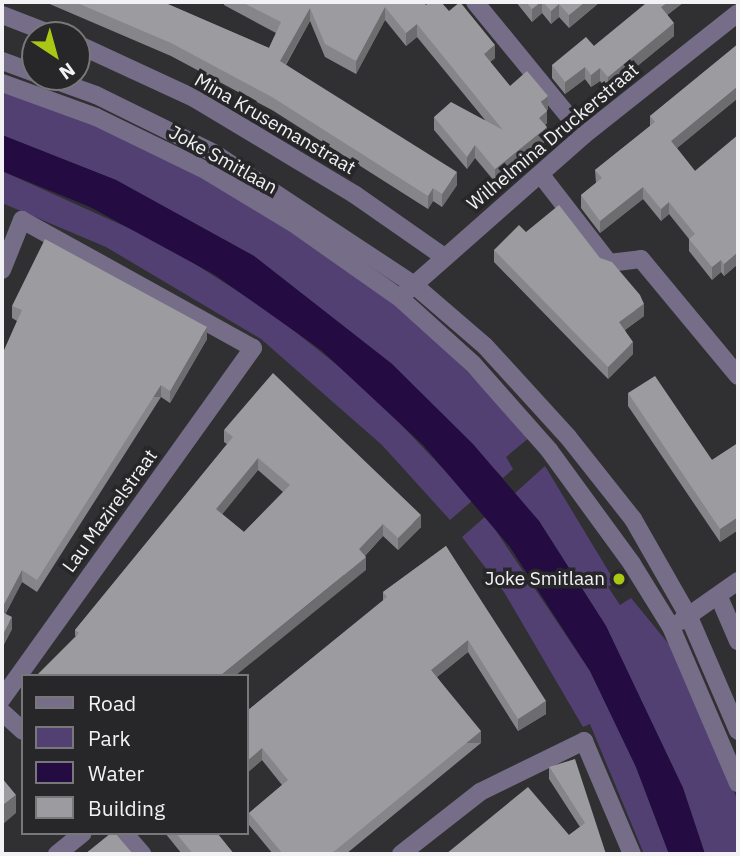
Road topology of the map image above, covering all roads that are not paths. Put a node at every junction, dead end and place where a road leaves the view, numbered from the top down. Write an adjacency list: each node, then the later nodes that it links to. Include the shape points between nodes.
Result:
1 (475, 2): 10 (street)
2 (738, 13): 10 (street, Wilhelmina Druckerstraat)
3 (2, 15): 4 (street)
4 (21, 22)
5 (91, 50): 12 (street, Mina Krusemanstraat, via 194,98 354,194)
6 (2, 61): 7 (street)
7 (21, 68)
8 (2, 83): 15 (street, Joke Smitlaan, via 96,117 207,171 293,223)
9 (87, 91): 14 (street, Joke Smitlaan, via 214,153)
10 (584, 135): 11 (street, Wilhelmina Druckerstraat)
11 (541, 176): 12 (street, Wilhelmina Druckerstraat); 16 (street, via 609,263 641,259)
12 (443, 256): 14 (street, Wilhelmina Druckerstraat)
13 (2, 270): 22 (street, Lau Mazirelstraat, via 22,220 253,348)
14 (413, 284): 15 (street, Wilhelmina Druckerstraat); 19 (street, Joke Smitlaan, via 485,346 568,437 633,519)
15 (401, 299): 20 (street, Joke Smitlaan, via 472,364 549,450)
16 (738, 376)
17 (738, 581): 18 (street)
18 (719, 597): 19 (street); 21 (street)
19 (689, 617): 20 (street); 25 (street, Joke Smitlaan)
20 (671, 627): 26 (street, Joke Smitlaan)
21 (738, 641)
22 (2, 699)
23 (2, 712): 24 (street)
24 (21, 729)
25 (738, 731)
26 (738, 783)
27 (81, 835): 29 (street)
28 (126, 835): 30 (street)
29 (57, 854)
30 (142, 854)
31 (401, 854): 32 (street, via 480,792 584,741)
32 (632, 854)

